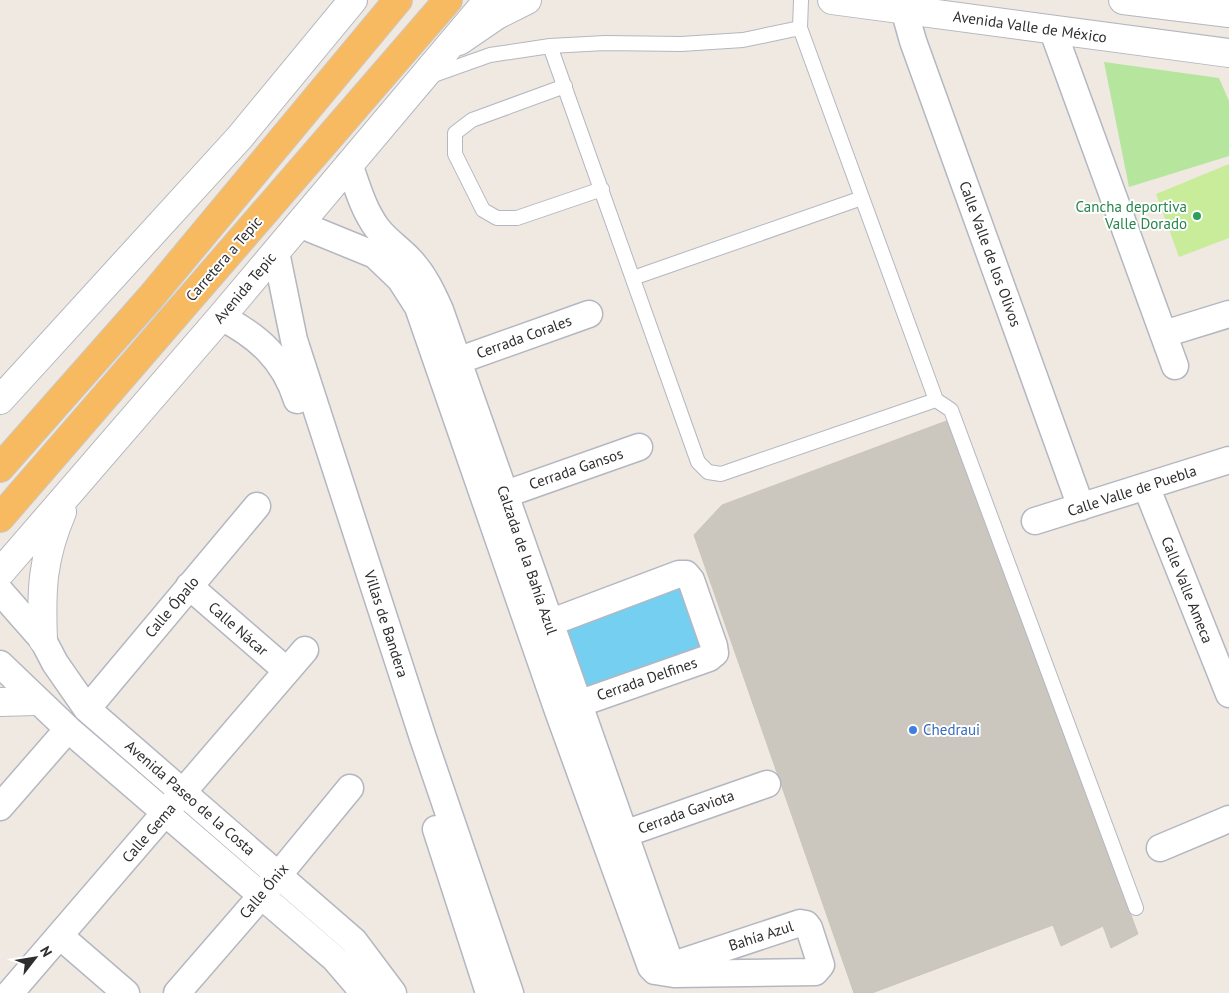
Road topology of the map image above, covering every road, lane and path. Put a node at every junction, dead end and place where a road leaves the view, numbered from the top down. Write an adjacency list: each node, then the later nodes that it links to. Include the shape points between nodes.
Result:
1 (353, 0): 32 (main road, via 240,137)
2 (398, 0): 37 (highway, Carretera a Tepic, via 156,292)
3 (448, 0): 43 (highway, Carretera a Tepic)
4 (488, 0): 15 (main road, Avenida Tepic)
5 (527, 0): 15 (main road, via 475,28)
6 (800, 0): 11 (lane)
7 (832, 0): 9 (main road, Avenida Valle de México)
8 (1123, 0): 10 (main road)
9 (905, 4): 12 (main road, Avenida Valle de México); 42 (street, Calle Valle de los Olivos, via 913,41)
10 (1229, 13)
11 (800, 28): 13 (lane, via 744,40); 20 (lane)
12 (1053, 31): 14 (main road, Avenida Valle de México); 28 (street)
13 (550, 46): 16 (lane, via 490,55); 17 (lane)
14 (1229, 53)
15 (436, 59): 16 (main road, Avenida Tepic)
16 (418, 80): 18 (main road, Avenida Tepic)
17 (565, 86): 19 (lane); 19 (lane, via 472,120 455,133 455,154 483,210 497,218 517,218)
18 (349, 164): 21 (main road, Avenida Tepic); 22 (street, Calzada de la Bahía Azul)
19 (602, 189): 24 (lane)
20 (862, 198): 24 (lane); 34 (lane)
21 (299, 224): 22 (street, Calzada de la Bahía Azul); 23 (main road, Avenida Tepic)
22 (381, 248): 30 (street, Calzada de la Bahía Azul)
23 (276, 252): 27 (main road, Avenida Tepic); 29 (street, Villas de Bandera)
24 (633, 278): 34 (lane, via 698,462 708,472 721,474)
25 (589, 314): 30 (street, Cerrada Corales)
26 (1229, 314): 28 (street)
27 (220, 317): 29 (street, Villas de Bandera, via 257,339); 39 (main road, Avenida Tepic)
28 (1164, 334): 31 (street)
29 (283, 346): 59 (street, Villas de Bandera, via 293,385)
30 (449, 363): 40 (street, Calzada de la Bahía Azul)
31 (1175, 366)
32 (9, 379): 33 (main road)
33 (0, 400)
34 (936, 400): 70 (lane, via 951,410)
35 (639, 447): 40 (street, Cerrada Gansos)
36 (1229, 460): 38 (street, Calle Valle de Puebla)
37 (0, 468)
38 (1146, 486): 42 (street, Calle Valle de Puebla); 53 (street, Calle Valle Ameca)
39 (69, 495): 45 (main road, Avenida Tepic); 49 (main road, via 50,541 43,572)
40 (495, 498): 48 (street, Calzada de la Bahía Azul); 56 (street, Calzada de la Bahía Azul)
41 (257, 506): 46 (street, Calle Ópalo)
42 (1081, 507): 44 (street, Calle Valle de Puebla)
43 (0, 518)
44 (1035, 520)
45 (0, 573)
46 (189, 586): 52 (street, Calle Nácar); 57 (street, Calle Ópalo)
47 (0, 591): 49 (street, Avenida Paseo de la Costa)
48 (549, 623): 56 (street, Calzada de la Bahía Azul); 56 (street, Cerrada Delfines, via 686,574 691,580 715,653)
49 (42, 640): 57 (street, Avenida Paseo de la Costa)
50 (305, 650): 52 (street, Calle Gema)
51 (0, 664): 54 (street, Avenida Paseo de la Costa)
52 (287, 671): 62 (street, Calle Gema)
53 (1229, 694)
54 (36, 701): 55 (main road); 58 (street, Avenida Paseo de la Costa)
55 (0, 702)
56 (568, 707): 66 (street, Calzada de la Bahía Azul)
57 (86, 709): 62 (street, Avenida Paseo de la Costa)
58 (68, 729): 63 (street); 64 (street, Avenida Paseo de la Costa)
59 (416, 740): 78 (street, Villas de Bandera); 79 (street, Villas de Bandera)
60 (767, 784): 66 (street, Cerrada Gaviota)
61 (350, 788): 68 (street, Calle Ónix)
62 (184, 793): 64 (street, Calle Gema); 68 (street, Avenida Paseo de la Costa)
63 (0, 807)
64 (166, 813): 69 (street, Avenida Paseo de la Costa); 71 (street, Calle Gema)
65 (1229, 819): 67 (street)
66 (615, 838): 72 (street, Calzada de la Bahía Azul, via 651,967)
67 (1160, 848)
68 (279, 874): 69 (street, Calle Ónix); 77 (street, Avenida Paseo de la Costa, via 354,941)
69 (262, 895): 73 (street, Avenida Paseo de la Costa, via 335,959); 76 (street, Calle Ónix)
70 (1136, 908)
71 (60, 936): 74 (street, Calle Gema); 75 (street)
72 (667, 970): 72 (street, Bahía Azul, via 814,972 821,965 809,928 800,923)
73 (360, 991)
74 (10, 993)
75 (126, 993)
76 (177, 993)
77 (393, 993)
78 (489, 993)
79 (510, 993)

